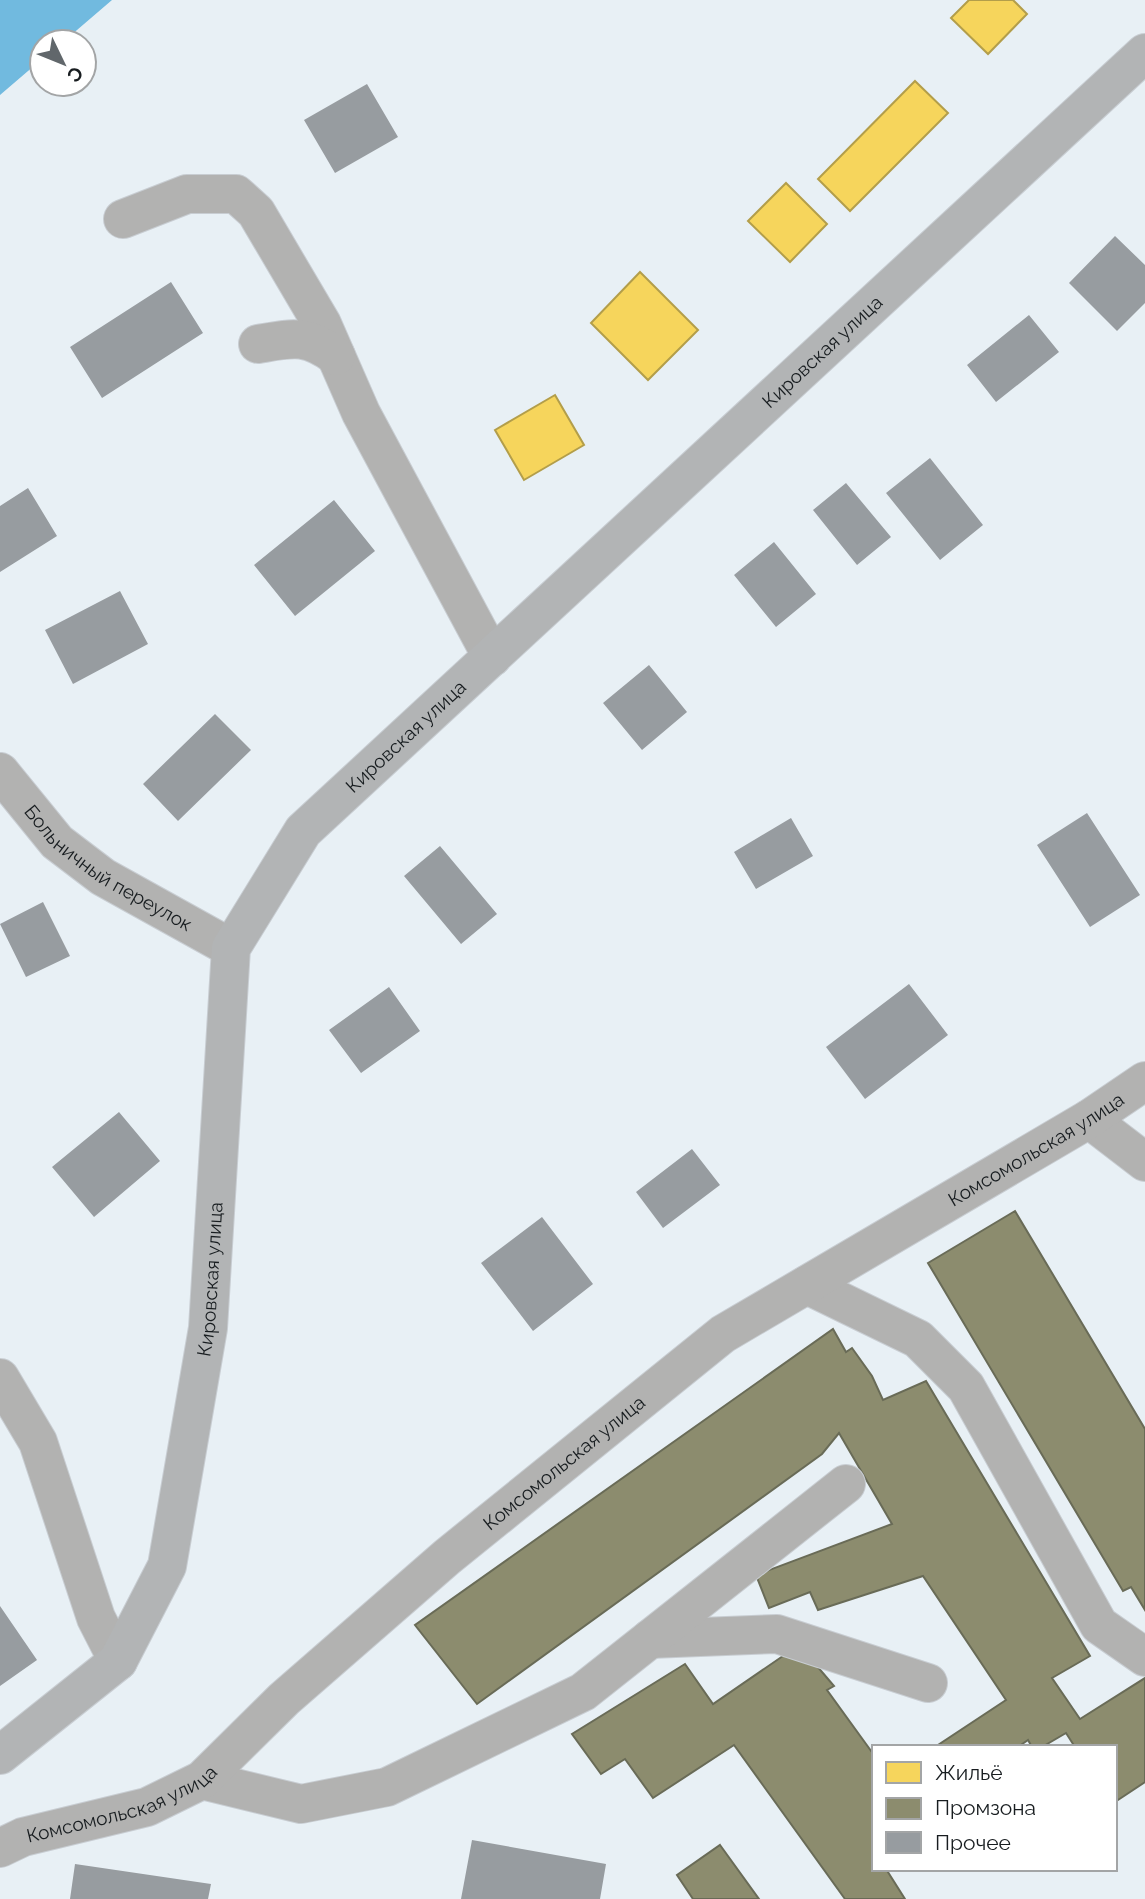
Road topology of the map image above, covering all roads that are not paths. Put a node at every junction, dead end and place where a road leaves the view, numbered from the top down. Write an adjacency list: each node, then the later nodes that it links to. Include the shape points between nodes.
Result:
1 (1145, 53): 5 (main road, Кировская улица)
2 (123, 219): 4 (street, via 187,194 236,194 256,212)
3 (258, 344): 4 (street, via 294,337 317,341)
4 (336, 356): 5 (street, via 360,412)
5 (492, 657): 7 (main road, Кировская улица, via 303,831)
6 (0, 772): 7 (street, Больничный переулок, via 57,842 103,877)
7 (231, 948): 16 (main road, Кировская улица, via 208,1328 167,1566)
8 (1145, 1081): 9 (street, Комсомольская улица)
9 (1089, 1119): 10 (street); 11 (street, Комсомольская улица)
10 (1145, 1162)
11 (807, 1285): 15 (street, via 918,1339 966,1387 1099,1625); 19 (street, Комсомольская улица, via 723,1335 447,1557 284,1699)
12 (0, 1378): 16 (street, via 38,1441 96,1618)
13 (846, 1484): 14 (street)
14 (650, 1639): 17 (street, via 777,1634); 19 (street, via 583,1692 387,1787 301,1804)
15 (1145, 1657)
16 (118, 1661): 18 (main road)
17 (928, 1683)
18 (0, 1755)
19 (202, 1780): 20 (street, Комсомольская улица, via 147,1807 23,1837)
20 (0, 1848)

